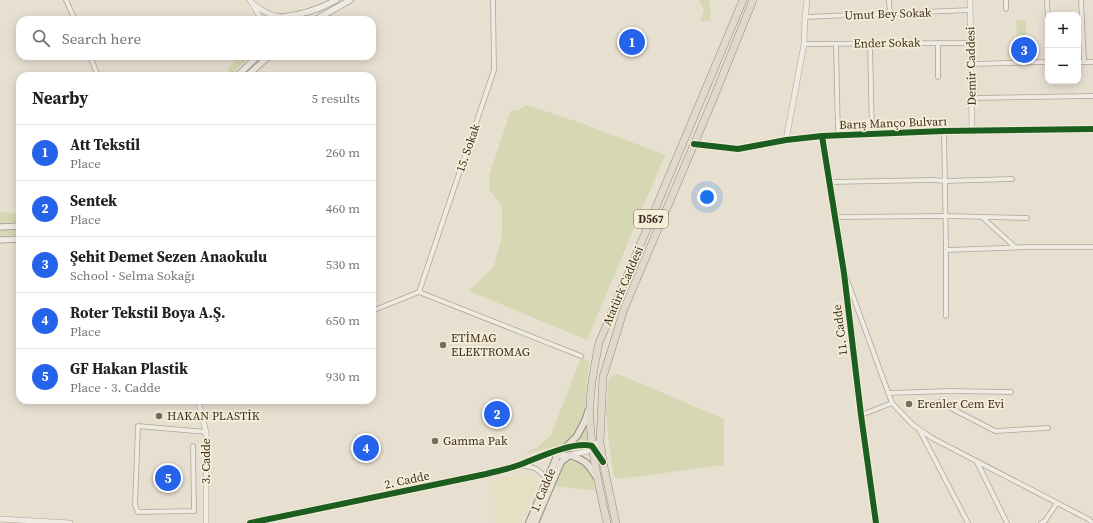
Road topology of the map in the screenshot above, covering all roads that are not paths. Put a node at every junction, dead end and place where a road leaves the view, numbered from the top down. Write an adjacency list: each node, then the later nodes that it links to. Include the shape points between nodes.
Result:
1 (66, 0): 18 (street)
2 (336, 0): 21 (main road)
3 (350, 0): 22 (main road)
4 (493, 0): 66 (street, 15. Sokak, via 494,70)
5 (743, 0): 75 (highway, Atatürk Caddesi / D567, via 599,343)
6 (754, 0): 50 (highway, D567)
7 (807, 0): 23 (street)
8 (889, 0): 17 (street)
9 (970, 0): 15 (street, Demir Caddesi)
10 (1006, 0): 14 (street)
11 (1047, 0): 16 (street)
12 (1081, 0): 32 (street)
13 (251, 2): 19 (street); 20 (street, via 267,13)
14 (1006, 9)
15 (970, 10): 17 (street, Umut Bey Sokak); 26 (street, Demir Caddesi)
16 (1048, 12)
17 (890, 14): 23 (street, Umut Bey Sokak)
18 (73, 16)
19 (260, 16)
20 (277, 16)
21 (294, 16)
22 (322, 16)
23 (805, 17): 27 (street)
24 (870, 43): 25 (street, Ender Sokak); 28 (street, Ender Sokak); 46 (street)
25 (938, 43): 26 (street, Ender Sokak); 40 (street)
26 (971, 43): 36 (street, Demir Caddesi)
27 (804, 44): 28 (street, Ender Sokak); 49 (street)
28 (836, 44): 47 (street)
29 (92, 60): 37 (street)
30 (254, 60): 38 (main road)
31 (264, 60): 39 (main road)
32 (1084, 61): 34 (street); 35 (street)
33 (1045, 62): 36 (street)
34 (1081, 62)
35 (1093, 62)
36 (971, 64): 42 (street, Demir Caddesi)
37 (96, 72)
38 (241, 72)
39 (251, 72)
40 (938, 78)
41 (1093, 96): 42 (street)
42 (972, 98): 45 (street, Demir Caddesi)
43 (1093, 129): 45 (street, Barış Manço Bulvarı)
44 (944, 131): 45 (street, Barış Manço Bulvarı); 46 (street, Barış Manço Bulvarı); 52 (street)
45 (972, 132)
46 (872, 134): 47 (street, Barış Manço Bulvarı)
47 (838, 135): 48 (street, Barış Manço Bulvarı)
48 (822, 136): 49 (street, Barış Manço Bulvarı); 53 (street, 11. Cadde)
49 (786, 140): 50 (street, Barış Manço Bulvarı, via 738,149)
50 (694, 144): 80 (highway, D567, via 624,309 609,356 603,377)
51 (1012, 178): 52 (street)
52 (945, 181): 53 (street); 54 (street)
53 (830, 182): 55 (street, 11. Cadde)
54 (946, 216): 55 (street); 56 (street); 64 (street)
55 (835, 217): 65 (street, 11. Cadde)
56 (982, 217): 57 (street); 63 (street)
57 (1027, 218)
58 (16, 226): 59 (main road)
59 (0, 227)
60 (16, 239): 61 (main road)
61 (0, 240)
62 (1093, 247): 63 (street)
63 (1015, 248): 64 (street)
64 (946, 250): 68 (street)
65 (844, 273): 71 (street); 76 (street, 11. Cadde)
66 (418, 292): 67 (street); 69 (street)
67 (376, 309)
68 (946, 316)
69 (581, 356)
70 (1011, 392): 71 (street)
71 (889, 393): 73 (street)
72 (939, 402): 77 (street, via 995,431)
73 (892, 403): 76 (street); 78 (street)
74 (199, 404): 79 (street, 3. Cadde)
75 (590, 407): 82 (highway, Atatürk Caddesi / D567); 83 (main road, via 577,436)
76 (861, 415): 102 (street, 11. Cadde)
77 (1048, 428)
78 (920, 431): 87 (street); 103 (street)
79 (206, 432): 81 (street, via 138,426 135,505 138,512 194,511); 96 (street, 3. Cadde)
80 (600, 441): 82 (street); 88 (highway, D567)
81 (193, 446)
82 (592, 446): 83 (street, 2. Cadde, via 585,444); 85 (street, via 588,451); 88 (street); 91 (highway, D567)
83 (566, 448): 84 (street, 2. Cadde); 86 (main road)
84 (549, 454): 86 (street); 89 (street, 2. Cadde)
85 (570, 455): 86 (main road); 91 (main road, via 583,459)
86 (559, 459): 90 (main road, 1. Cadde); 99 (main road, 1. Cadde)
87 (977, 461): 92 (street); 104 (street)
88 (603, 462): 101 (highway, D567)
89 (518, 465): 90 (street, via 534,467); 97 (street, 2. Cadde, via 423,488)
90 (547, 480): 98 (main road, 1. Cadde)
91 (598, 480): 100 (highway, D567)
92 (1057, 503): 105 (street); 106 (street)
93 (0, 519): 94 (street)
94 (58, 523): 95 (street)
95 (70, 523)
96 (206, 523)
97 (250, 523)
98 (528, 523)
99 (535, 523)
100 (607, 523)
101 (616, 523)
102 (876, 523)
103 (968, 523)
104 (1007, 523)
105 (1041, 523)
106 (1093, 523)

